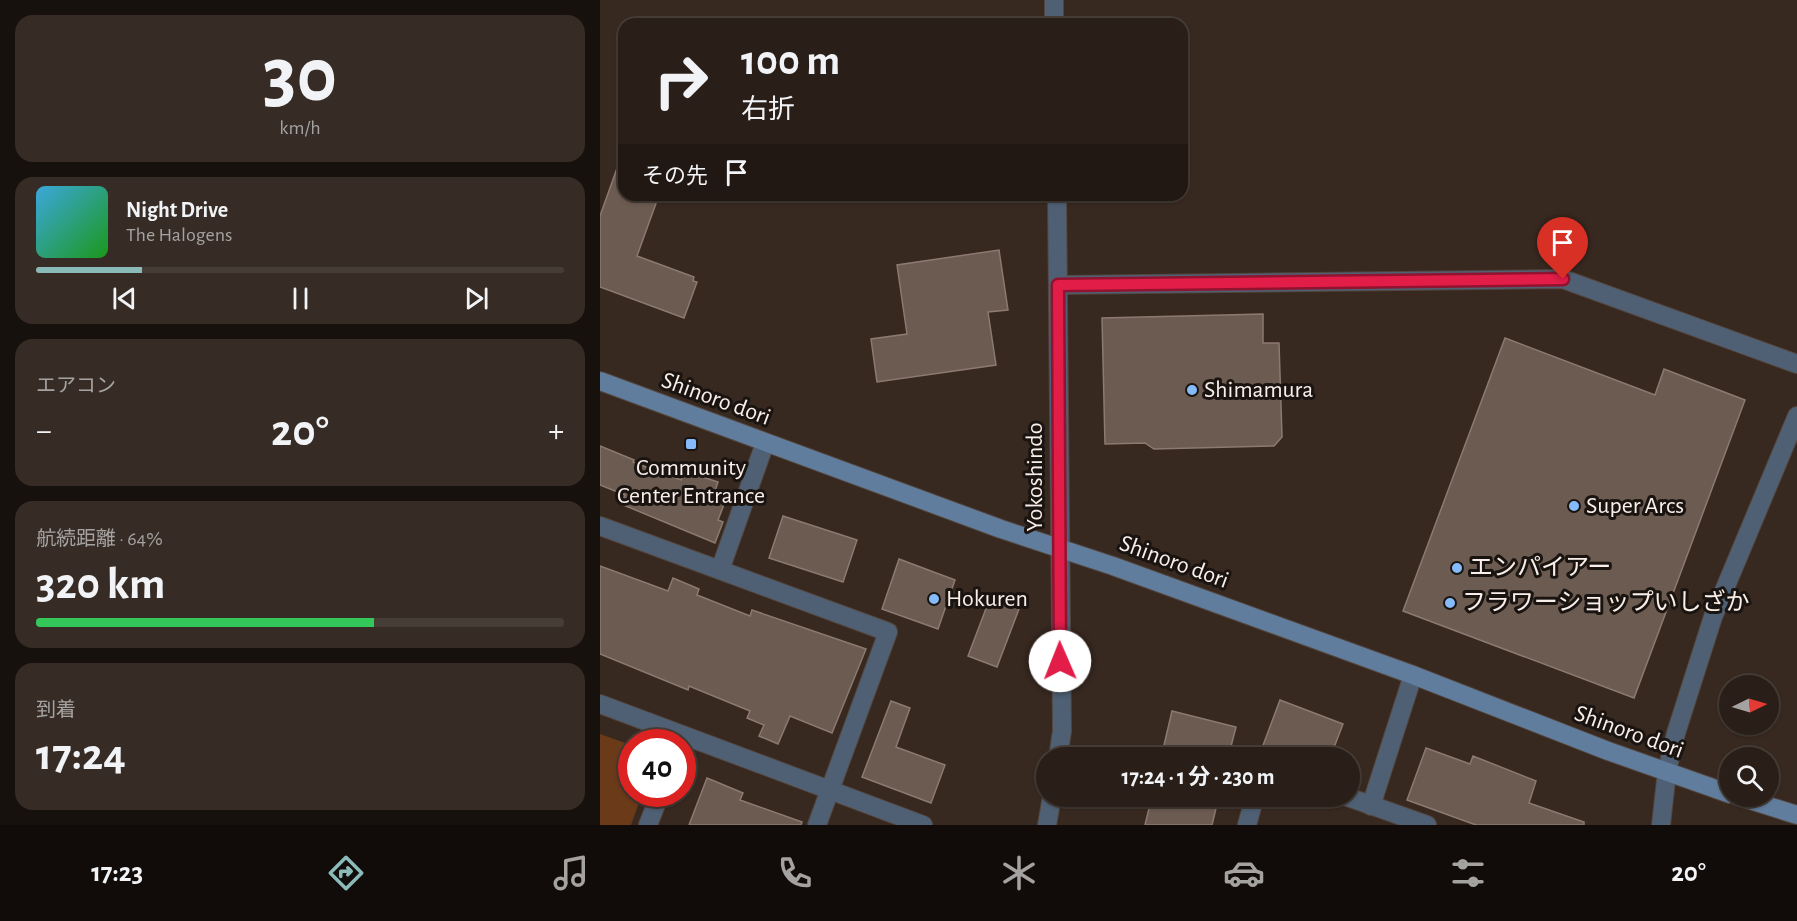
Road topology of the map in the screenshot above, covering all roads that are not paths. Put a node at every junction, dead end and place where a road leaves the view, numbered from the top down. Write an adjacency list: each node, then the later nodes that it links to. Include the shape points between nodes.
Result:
1 (1054, 0): 2 (street)
2 (1054, 18)
3 (1057, 201): 4 (street, Yokoshindo)
4 (1058, 285): 5 (street, via 1563,279); 10 (street, Yokoshindo)
5 (1797, 364)
6 (600, 381): 8 (main road, Shinoro dori)
7 (1797, 416): 17 (street, via 1713,617)
8 (765, 443): 10 (main road, Shinoro dori); 11 (street)
9 (600, 526): 11 (street)
10 (1059, 548): 12 (main road, Shinoro dori); 16 (street, Yokoshindo)
11 (720, 570): 18 (street, via 888,632)
12 (1413, 675): 17 (main road, Shinoro dori); 21 (street)
13 (600, 704): 14 (street)
14 (660, 729)
15 (696, 743): 18 (street)
16 (1060, 747)
17 (1667, 771): 19 (main road, Shinoro dori); 33 (street)
18 (831, 790): 28 (street); 29 (street)
19 (1719, 790)
20 (1360, 802): 21 (street)
21 (1371, 806): 32 (street)
22 (655, 807): 27 (street)
23 (1050, 807): 30 (street)
24 (1252, 807): 31 (street)
25 (1772, 807): 26 (main road)
26 (1797, 815)
27 (648, 825)
28 (817, 825)
29 (923, 825)
30 (1047, 825)
31 (1247, 825)
32 (1427, 825)
33 (1661, 825)

